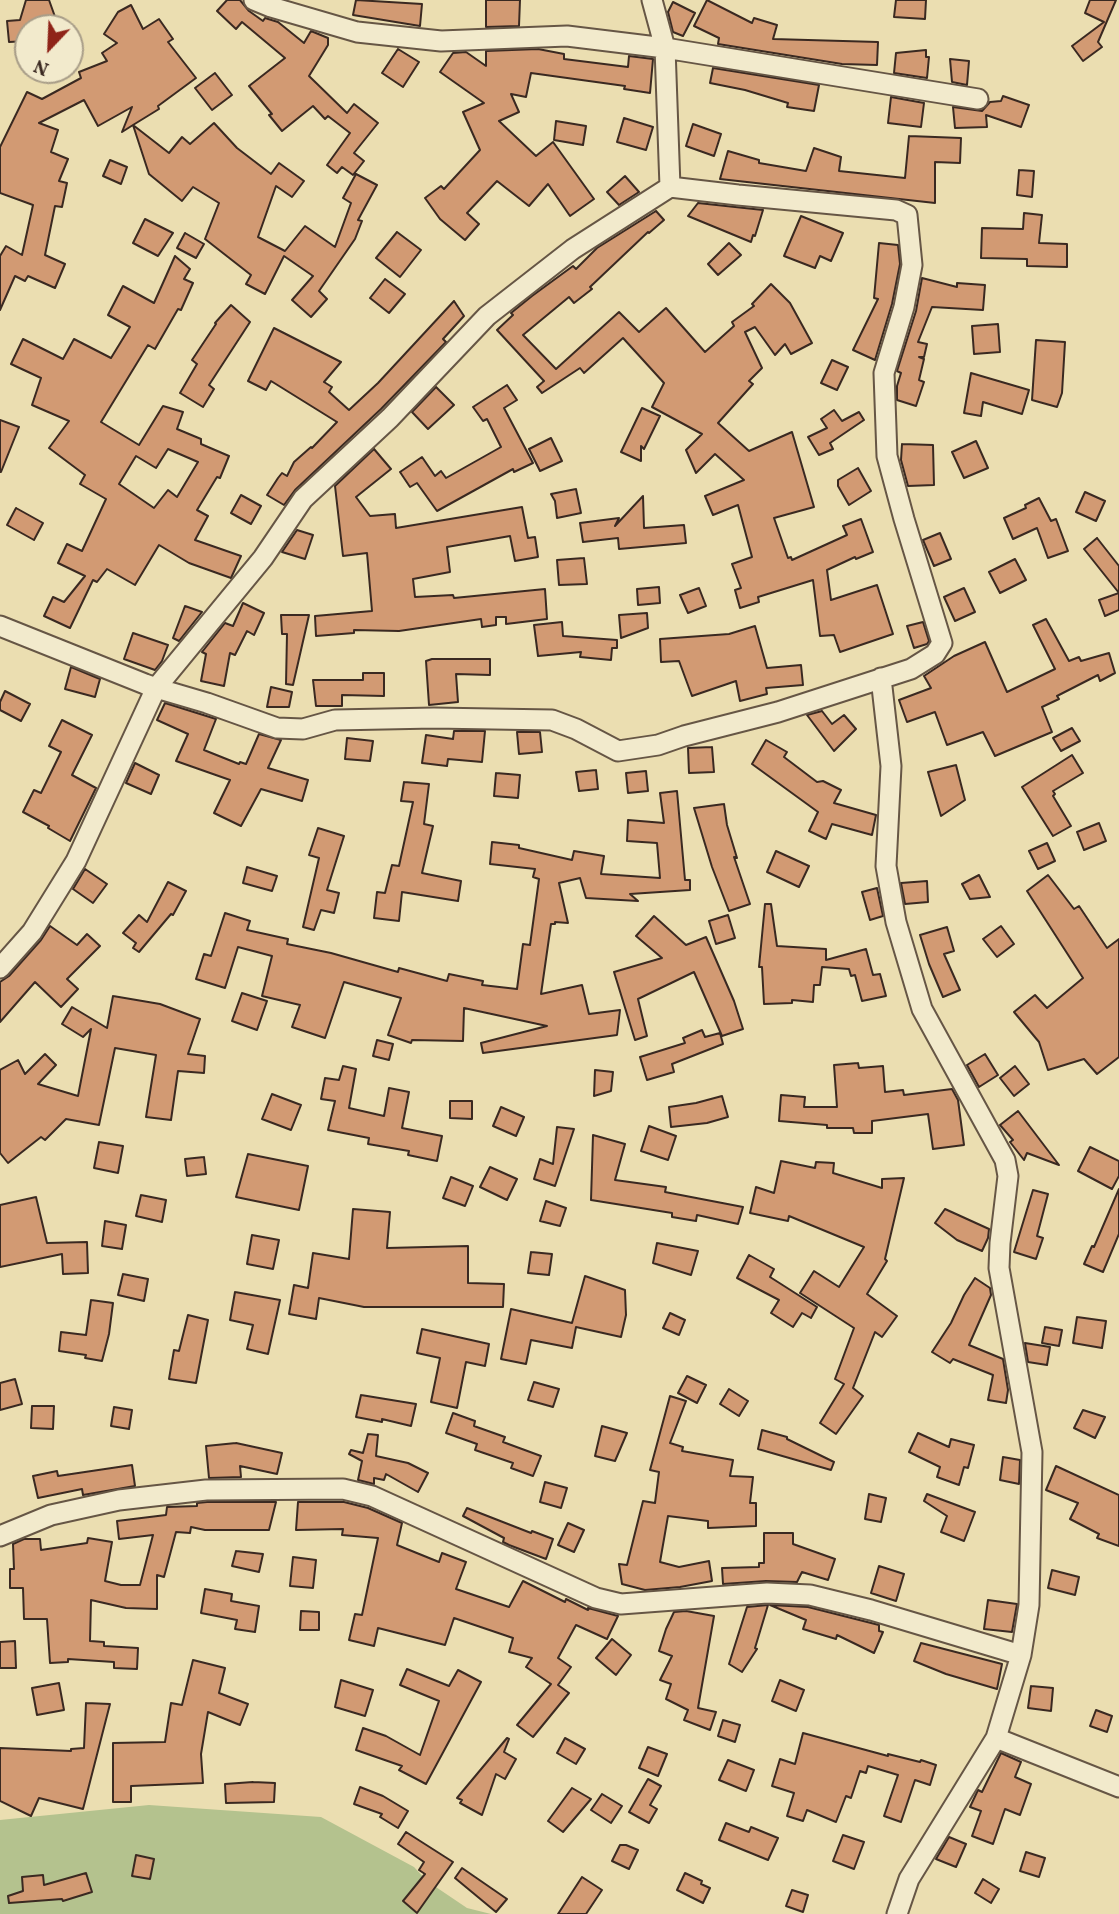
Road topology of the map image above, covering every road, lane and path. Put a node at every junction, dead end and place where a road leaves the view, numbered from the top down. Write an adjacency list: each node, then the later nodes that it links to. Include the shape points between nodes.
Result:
1 (254, 0): 3 (street, via 357,32 441,41 566,36)
2 (652, 0): 3 (street)
3 (664, 48): 4 (street); 5 (street)
4 (978, 99)
5 (670, 187): 7 (street, via 897,210 906,215 912,265 884,373 887,456 942,643 935,654 911,669); 8 (street, via 573,249 486,316 390,418 303,499 263,558)
6 (0, 626): 8 (street)
7 (881, 678): 8 (street, via 778,712 658,745 618,751 552,720 335,720 303,729 277,728); 11 (street, via 891,766 886,866 905,957 922,1009 1005,1160 1008,1177 999,1268 1032,1452 1030,1605)
8 (156, 688): 9 (street, via 76,861 32,932)
9 (0, 968)
10 (0, 1536): 11 (street, via 51,1516 119,1500 206,1490 343,1489 372,1496 596,1598 621,1604 768,1593 810,1595)
11 (1021, 1655): 12 (street)
12 (996, 1738): 13 (street); 14 (street, via 909,1879)
13 (1119, 1787)
14 (897, 1914)

